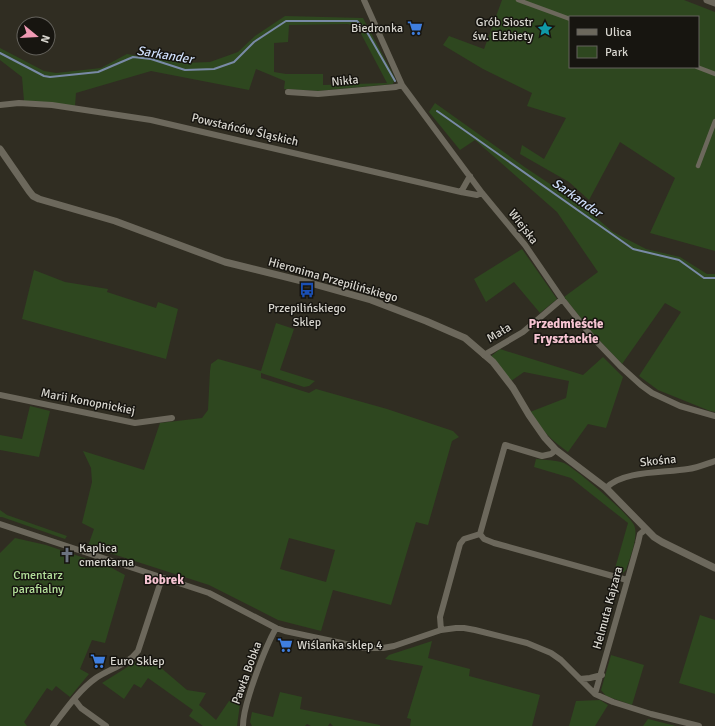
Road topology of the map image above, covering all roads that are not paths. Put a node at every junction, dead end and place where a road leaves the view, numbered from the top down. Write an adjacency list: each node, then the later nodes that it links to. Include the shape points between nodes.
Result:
1 (364, 0): 8 (street, Wiejska)
2 (518, 0): 5 (street)
3 (707, 0): 4 (street)
4 (715, 3)
5 (569, 20)
6 (699, 68): 7 (street)
7 (715, 74)
8 (402, 85): 9 (street, Nikła, via 318,94); 14 (street, Wiejska)
9 (288, 92)
10 (0, 105): 15 (street, Powstańców Śląskich, via 52,105 151,120)
11 (715, 121): 13 (street)
12 (0, 149): 18 (street, Hieronima Przepilińskiego, via 29,191 39,199 115,220 226,262 371,300 465,338)
13 (698, 166)
14 (470, 176): 15 (street); 16 (street, Wiejska)
15 (461, 192): 16 (street, Powstańców Śląskich, via 477,195)
16 (482, 192): 17 (street, Wiejska, via 525,246)
17 (562, 299): 18 (street, Mała, via 523,332); 20 (street, Wiejska, via 593,338 641,385 672,402)
18 (484, 355): 22 (street, Hieronima Przepilińskiego, via 493,362 513,388 540,432)
19 (0, 395): 21 (street, Marii Konopnickiej, via 135,423)
20 (715, 416)
21 (172, 418)
22 (556, 450): 24 (street, Hieronima Przepilińskiego); 27 (street, via 542,456 505,445)
23 (715, 461): 24 (street, Skośna, via 689,469 636,475 616,480)
24 (606, 488): 26 (street, Hieronima Przepilińskiego)
25 (0, 524): 29 (street)
26 (646, 529): 28 (street, Hieronima Przepilińskiego, via 662,542); 30 (street, Helmuta Kajzara, via 640,534)
27 (480, 534): 30 (street, via 484,539 494,543); 32 (street, via 460,544 440,616)
28 (715, 568)
29 (162, 578): 31 (street, via 221,598); 36 (street, via 138,651 131,659 96,678)
30 (627, 580): 33 (street, Helmuta Kajzara)
31 (276, 628): 32 (street, via 365,648 394,646); 39 (street, Pawła Bobka, via 259,665 243,716)
32 (441, 630): 34 (street, via 464,628 527,643 551,653)
33 (602, 675): 34 (street); 35 (street, Helmuta Kajzara)
34 (580, 679): 35 (street)
35 (595, 694): 40 (street, via 651,714)
36 (74, 699): 37 (street); 38 (street, via 81,708)
37 (53, 726)
38 (106, 726)
39 (243, 726)
40 (699, 726)

